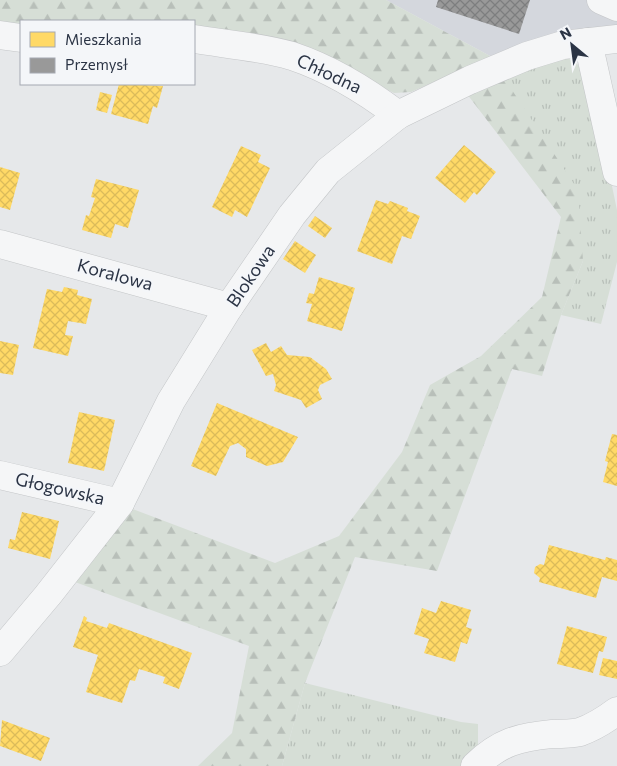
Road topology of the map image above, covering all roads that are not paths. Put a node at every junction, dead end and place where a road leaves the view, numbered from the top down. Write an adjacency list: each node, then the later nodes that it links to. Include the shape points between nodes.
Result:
1 (600, 0): 2 (street)
2 (617, 7)
3 (0, 35): 4 (street)
4 (20, 38)
5 (195, 38): 8 (street, Chłodna, via 289,55 323,67 369,92)
6 (617, 39): 7 (street, Blokowa)
7 (588, 42): 8 (street, Blokowa, via 563,45 527,56); 9 (street)
8 (398, 114): 11 (street, Blokowa, via 328,171 292,215)
9 (617, 172)
10 (0, 244): 11 (street, Koralowa)
11 (229, 307): 13 (street, Blokowa, via 171,401)
12 (0, 475): 13 (street, Głogowska)
13 (120, 503): 14 (street, Blokowa)
14 (0, 652)
15 (617, 711): 16 (street, via 602,723 578,732 529,736 507,742)
16 (476, 766)

